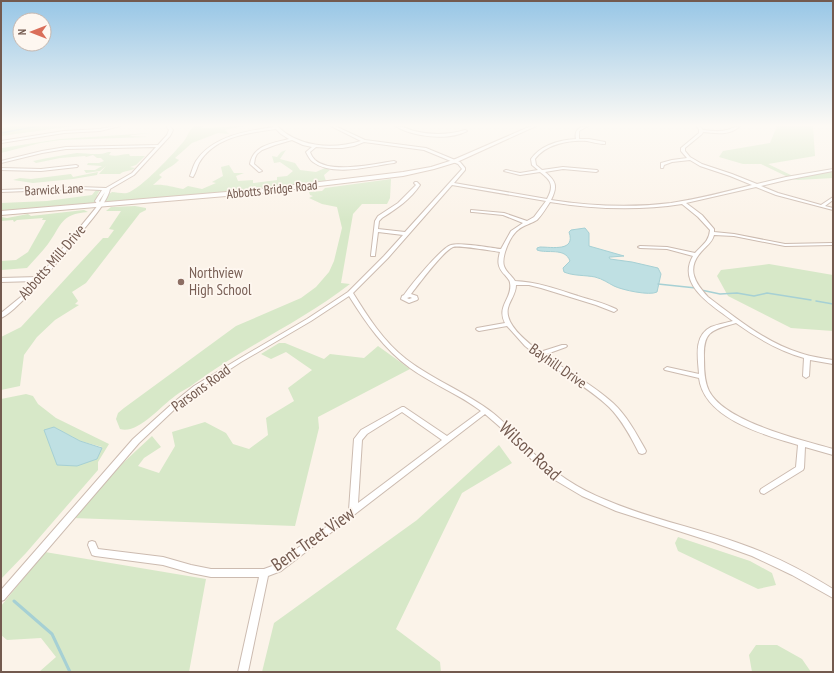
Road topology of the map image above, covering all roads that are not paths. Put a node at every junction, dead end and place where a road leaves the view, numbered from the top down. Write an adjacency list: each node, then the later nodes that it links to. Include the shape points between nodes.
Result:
1 (20, 157): 11 (street)
2 (148, 157): 26 (street, via 133,174)
3 (200, 157): 21 (street)
4 (253, 157): 17 (street, via 252,164)
5 (312, 157): 12 (street, via 324,166 342,169)
6 (446, 157): 10 (street)
7 (460, 157): 10 (main road, Abbotts Bridge Road)
8 (535, 157): 20 (street, via 532,161)
9 (691, 159): 14 (street, via 667,162 662,164); 24 (street)
10 (454, 160): 23 (street, Parsons Road, via 464,169); 31 (main road, Abbotts Bridge Road, via 403,174 331,183)
11 (1, 162)
12 (394, 162)
13 (76, 166): 15 (street, via 42,170)
14 (662, 167)
15 (1, 169)
16 (833, 170): 24 (street)
17 (260, 171)
18 (506, 171): 20 (street, via 520,174)
19 (596, 171): 20 (street, via 563,168)
20 (540, 172): 29 (street, via 554,185)
21 (192, 176)
22 (416, 182): 38 (street, via 416,188 400,204 380,217)
23 (452, 184): 29 (street); 34 (street, Parsons Road)
24 (757, 185): 30 (street); 32 (street, via 777,194)
25 (464, 188): 34 (street, Parsons Road, via 449,190)
26 (107, 189): 27 (street, Barwick Lane); 31 (street, Abbotts Mill Drive, via 99,196)
27 (1, 191)
28 (833, 198): 32 (street)
29 (548, 201): 30 (street, via 619,207); 37 (street, via 536,218)
30 (683, 203): 39 (street, via 706,221)
31 (99, 204): 36 (main road, Abbotts Bridge Road); 46 (street, Abbotts Mill Drive, via 94,215)
32 (822, 206): 33 (street)
33 (833, 209)
34 (428, 210): 40 (street, Parsons Road)
35 (473, 211): 37 (street, via 504,214)
36 (1, 213)
37 (527, 223): 43 (street, via 513,232)
38 (376, 232): 40 (street); 44 (street)
39 (712, 233): 41 (street, via 785,245); 45 (street, via 709,243)
40 (405, 236): 49 (street, Parsons Road)
41 (833, 244)
42 (640, 247): 45 (street, via 667,248)
43 (503, 251): 48 (street, via 500,266); 50 (street, via 452,246 442,253)
44 (373, 254)
45 (696, 255): 53 (street, via 691,263 690,273 696,288)
46 (39, 279): 47 (street); 52 (street, Abbotts Mill Drive, via 25,296)
47 (1, 280)
48 (513, 283): 51 (street, via 546,286); 54 (street, via 514,288 505,312)
49 (350, 293): 63 (street, Wilson Road, via 393,351 415,368); 73 (street, Parsons Road, via 217,374 170,409 136,441)
50 (408, 295)
51 (614, 310)
52 (1, 316)
53 (738, 321): 58 (street, via 774,346); 62 (street, via 710,330 702,338)
54 (508, 324): 55 (street); 57 (street, Bayhill Drive)
55 (479, 329)
56 (564, 346): 57 (street)
57 (537, 355): 66 (street, Bayhill Drive, via 590,388 612,406)
58 (807, 358): 59 (street); 61 (street)
59 (833, 362)
60 (667, 369): 62 (street)
61 (806, 376)
62 (702, 377): 65 (street, via 706,394 726,414 759,429)
63 (486, 411): 64 (street, Bent Treet View); 72 (street, Wilson Road, via 548,471 585,494 621,509 743,549 793,571)
64 (446, 440): 69 (street, Bent Treet View); 69 (street, via 402,409 364,432 358,439)
65 (802, 443): 67 (street); 68 (street, via 800,468)
66 (642, 451)
67 (833, 452)
68 (764, 491)
69 (353, 510): 71 (street, Bent Treet View, via 278,568)
70 (92, 545): 71 (street, Bent Treet View, via 95,552 163,562 211,573)
71 (264, 573): 74 (street)
72 (833, 594)
73 (1, 597)
74 (243, 672)

